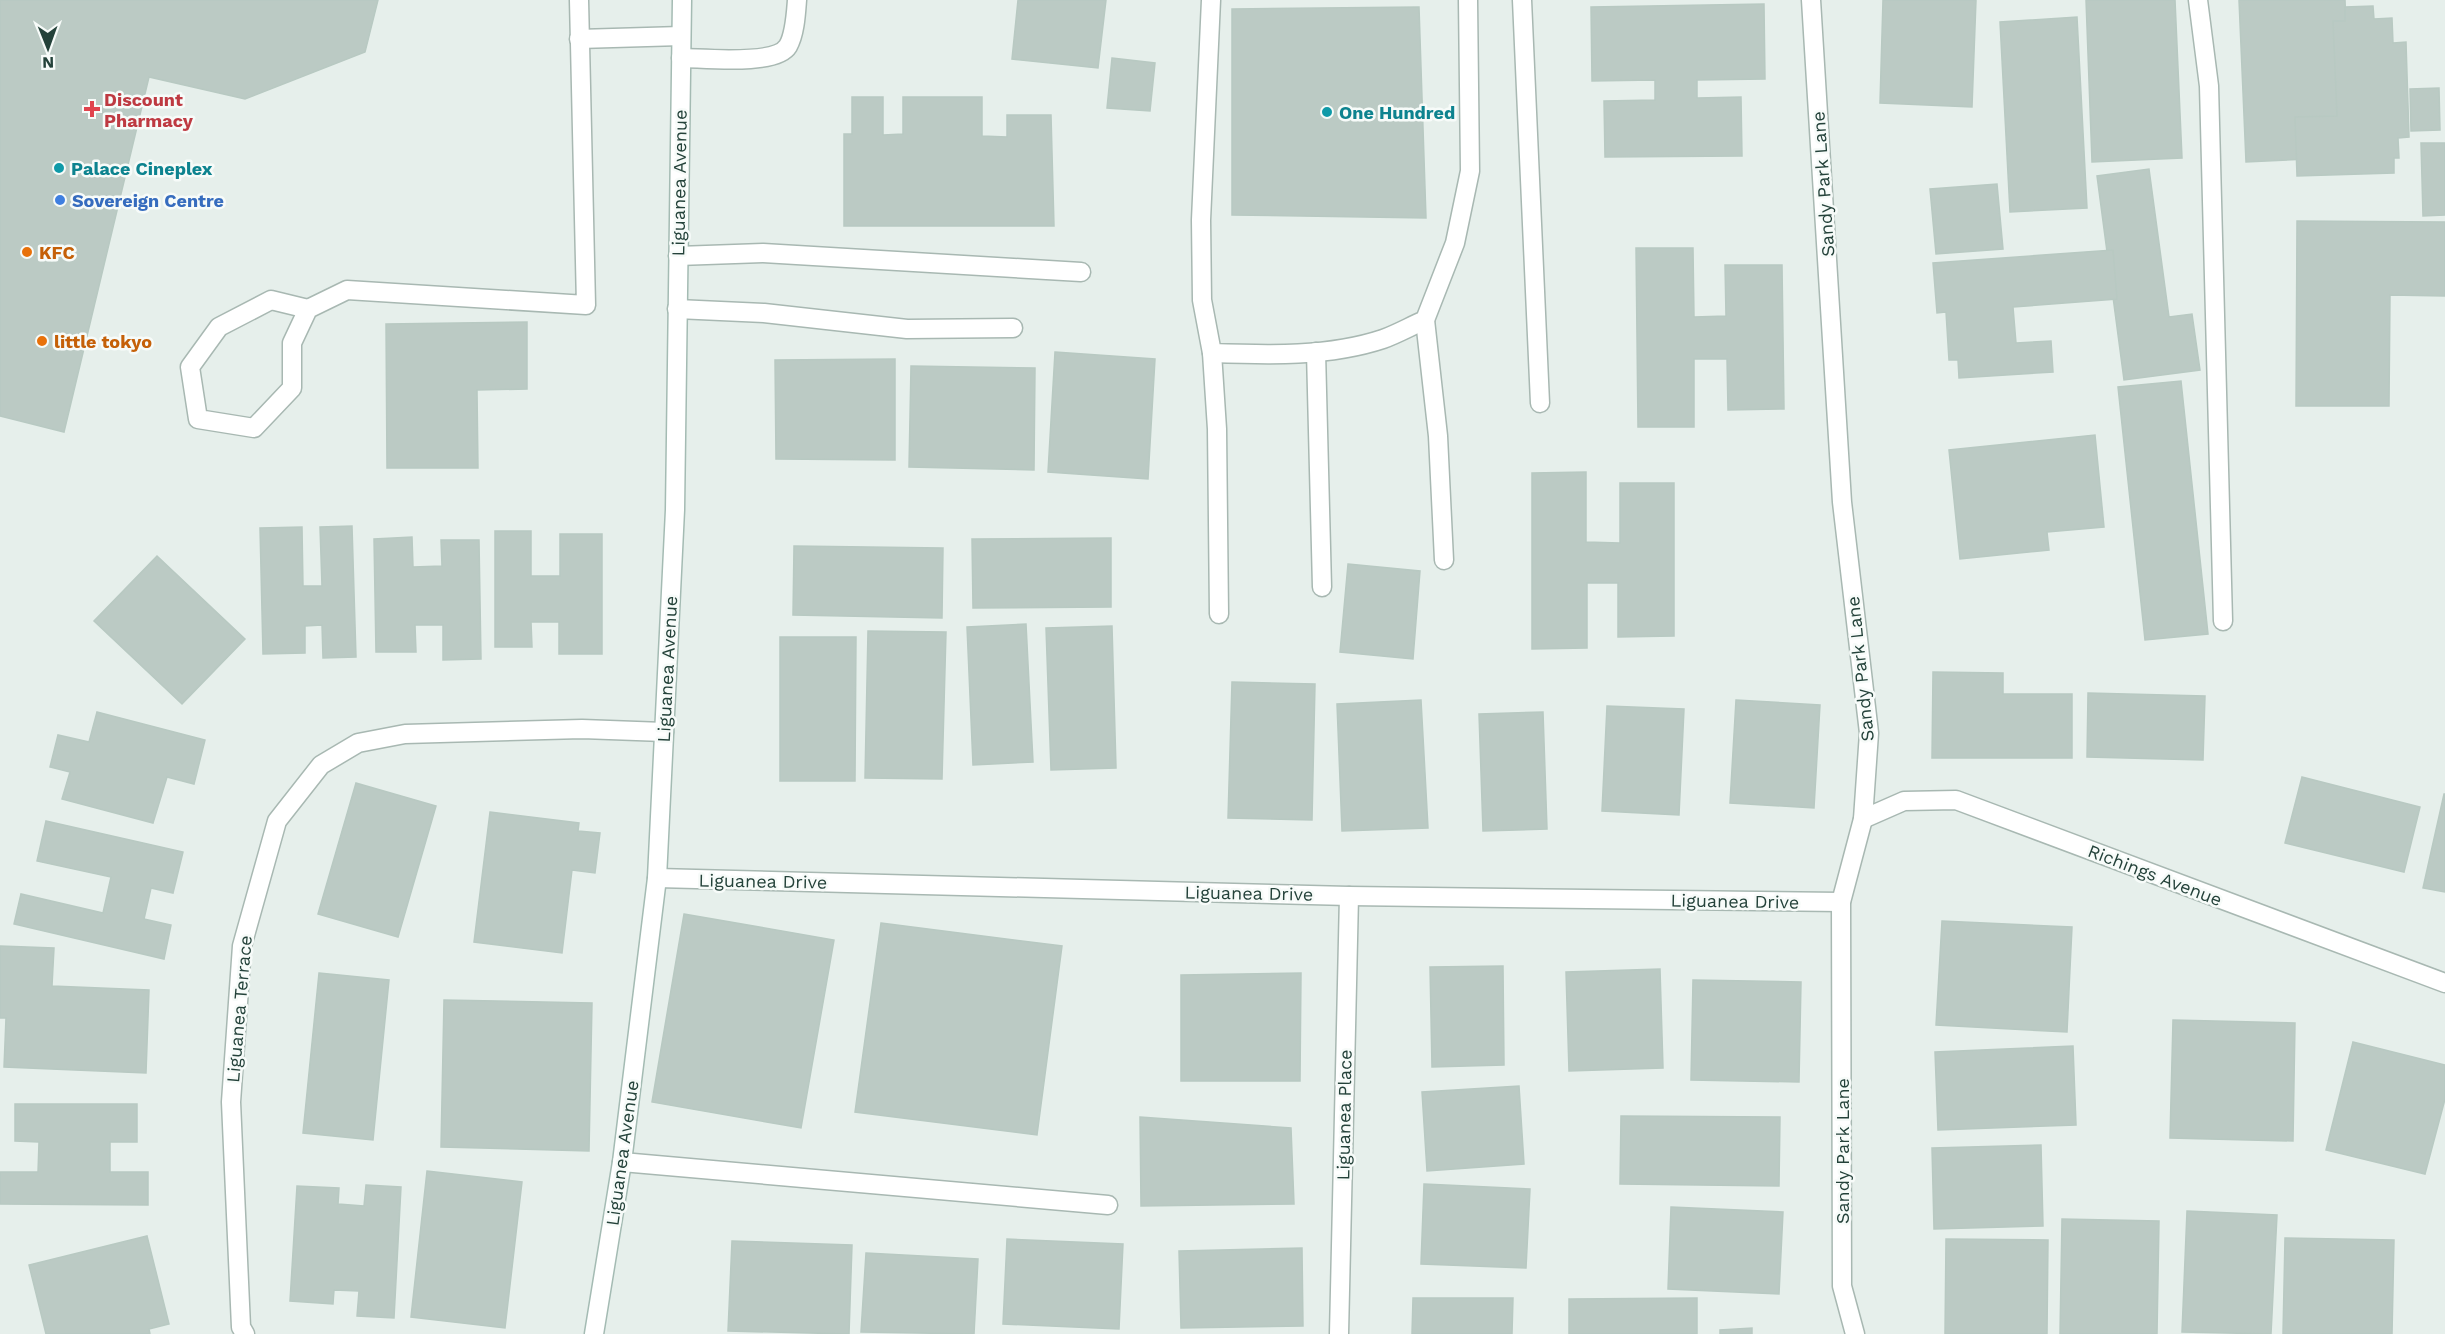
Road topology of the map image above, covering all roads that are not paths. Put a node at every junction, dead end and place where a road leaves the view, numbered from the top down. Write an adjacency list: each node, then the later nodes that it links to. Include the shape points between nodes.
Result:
1 (579, 0): 10 (street)
2 (682, 0): 9 (street, Liguanea Avenue)
3 (797, 0): 11 (street, via 788,46 778,56)
4 (1211, 0): 19 (street, via 1201,220 1202,300)
5 (1468, 0): 16 (street, via 1470,171 1455,243)
6 (1522, 0): 20 (street)
7 (1811, 0): 26 (street, Sandy Park Lane, via 1842,502 1869,733)
8 (2198, 0): 24 (street, via 2209,86)
9 (681, 36): 10 (street); 11 (street, Liguanea Avenue)
10 (579, 39): 14 (street, via 586,304 347,290)
11 (681, 58): 12 (street, Liguanea Avenue)
12 (678, 256): 13 (street, via 763,253); 15 (street, Liguanea Avenue)
13 (1082, 272)
14 (308, 309): 14 (street, via 291,343 292,388 254,428 198,419 190,367 219,327 271,300)
15 (677, 309): 17 (street, via 764,313 907,329); 25 (street, Liguanea Avenue, via 675,510)
16 (1425, 320): 18 (street, via 1382,339); 21 (street, via 1438,436)
17 (1013, 328)
18 (1316, 352): 19 (street); 22 (street)
19 (1212, 353): 23 (street)
20 (1540, 403)
21 (1444, 560)
22 (1322, 587)
23 (1219, 614)
24 (2223, 621)
25 (664, 732): 27 (street, Liguanea Avenue); 33 (street, Liguanea Terrace, via 582,729 405,734 358,743 321,765 277,820 242,946 231,1102 241,1327)
26 (1863, 819): 29 (street, Sandy Park Lane); 30 (street, Richings Avenue, via 1904,801 1956,800)
27 (657, 878): 28 (street, Liguanea Drive); 31 (street, Liguanea Avenue)
28 (1349, 896): 29 (street, Liguanea Drive); 35 (street, Liguanea Place)
29 (1841, 902): 36 (street, Sandy Park Lane, via 1842,1286)
30 (2445, 983)
31 (622, 1162): 32 (street); 34 (street, Liguanea Avenue)
32 (1108, 1205)
33 (245, 1334)
34 (594, 1334)
35 (1339, 1334)
36 (1855, 1334)

